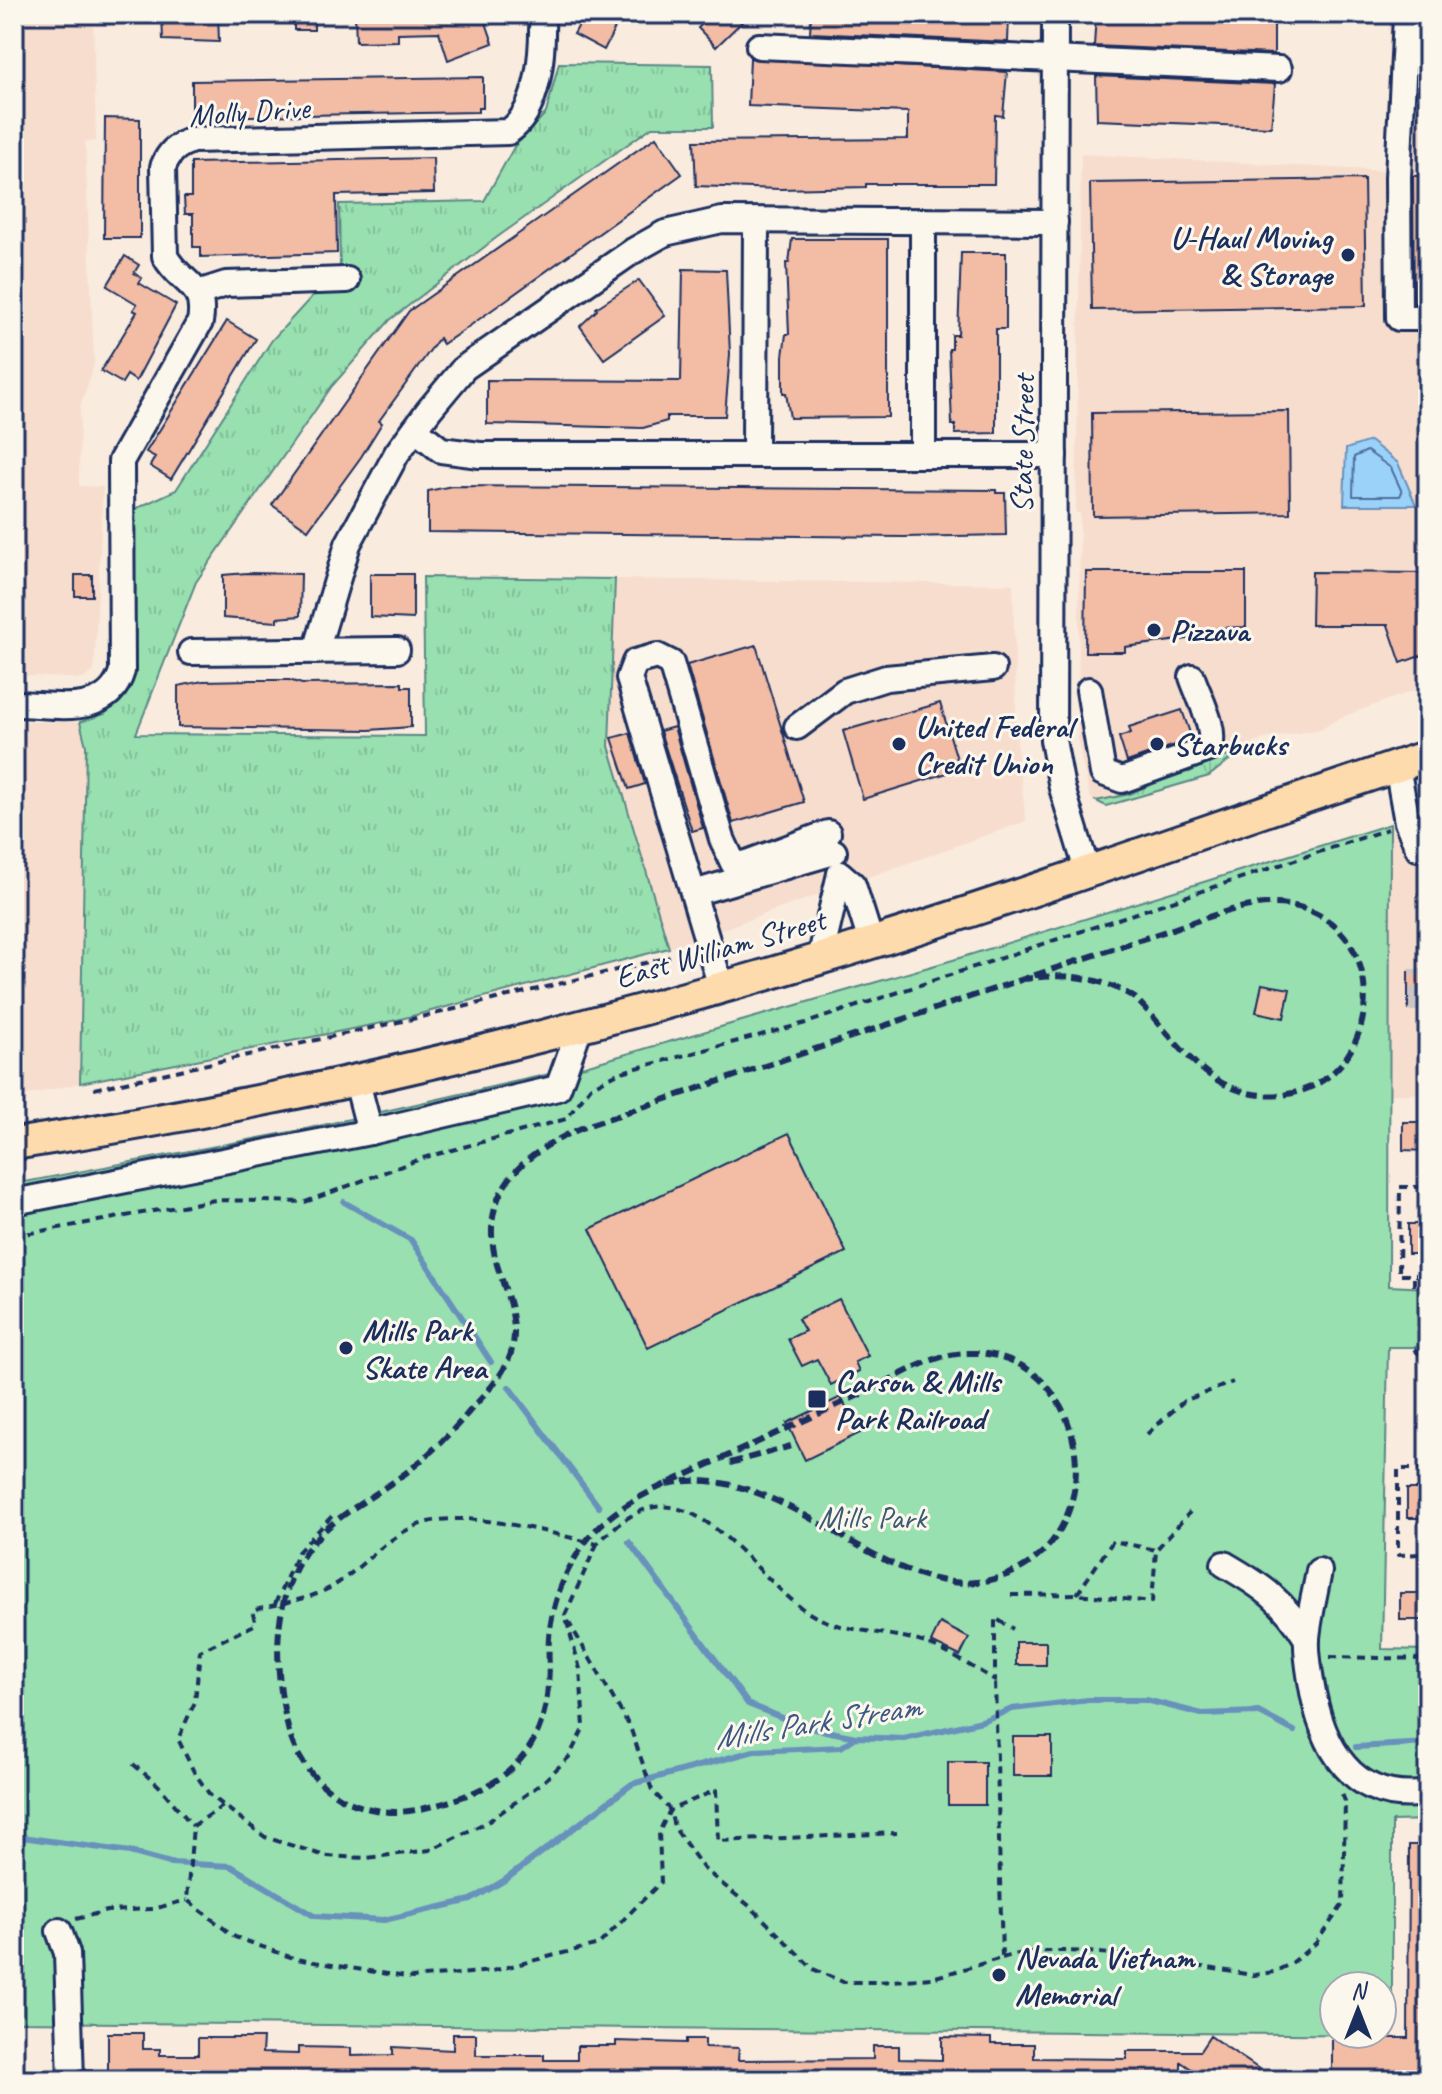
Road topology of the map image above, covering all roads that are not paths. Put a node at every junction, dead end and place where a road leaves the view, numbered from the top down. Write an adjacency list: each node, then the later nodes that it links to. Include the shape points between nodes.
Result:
1 (542, 14): 11 (street, Molly Drive, via 531,103 519,125 508,132 192,140 177,146 163,167 163,247 171,268)
2 (1055, 14): 5 (street, State Street)
3 (1428, 17): 12 (street, via 1406,17 1398,177 1399,318)
4 (759, 46): 5 (street)
5 (1055, 59): 6 (street); 9 (street, State Street)
6 (1279, 69)
7 (756, 221): 8 (street); 13 (street, via 696,224 633,251 464,368); 14 (street)
8 (923, 221): 9 (street); 15 (street)
9 (1055, 222): 16 (street, State Street)
10 (347, 280): 11 (street, via 226,284)
11 (198, 293): 23 (street, via 200,322 121,461 122,671 117,686 105,701)
12 (1428, 318)
13 (415, 429): 14 (street, via 441,450 480,455); 18 (street, via 348,544)
14 (755, 454): 15 (street)
15 (923, 455): 16 (street)
16 (1054, 455): 28 (street, State Street, via 1053,740)
17 (397, 650): 18 (street)
18 (316, 651): 19 (street)
19 (191, 652)
20 (993, 668): 24 (street, via 886,678 845,691)
21 (1192, 677): 22 (street, via 1210,729 1209,749 1122,780 1103,773)
22 (1089, 690)
23 (14, 704)
24 (797, 727)
25 (1428, 756): 26 (main road, East William Street)
26 (1397, 766): 27 (street, via 1407,822); 28 (main road, East William Street)
27 (1418, 848)
28 (1087, 870): 30 (main road, East William Street)
29 (694, 893): 29 (street, via 629,678 635,662 657,656 671,663 733,863 831,842); 32 (street)
30 (871, 942): 31 (main road, East William Street); 31 (street, via 853,885 840,874)
31 (820, 959): 32 (main road, East William Street)
32 (721, 987): 33 (main road, East William Street)
33 (581, 1024): 34 (main road, East William Street); 35 (street, via 558,1088)
34 (356, 1078): 35 (street); 36 (main road, East William Street)
35 (370, 1132): 37 (street)
36 (14, 1144)
37 (14, 1202)
38 (1224, 1564): 40 (street, via 1268,1590 1293,1616)
39 (1319, 1571): 40 (street)
40 (1308, 1648): 41 (street, via 1320,1724 1345,1768 1391,1794)
41 (1428, 1793)
42 (59, 1931): 43 (street, via 67,1953)
43 (71, 2080)

